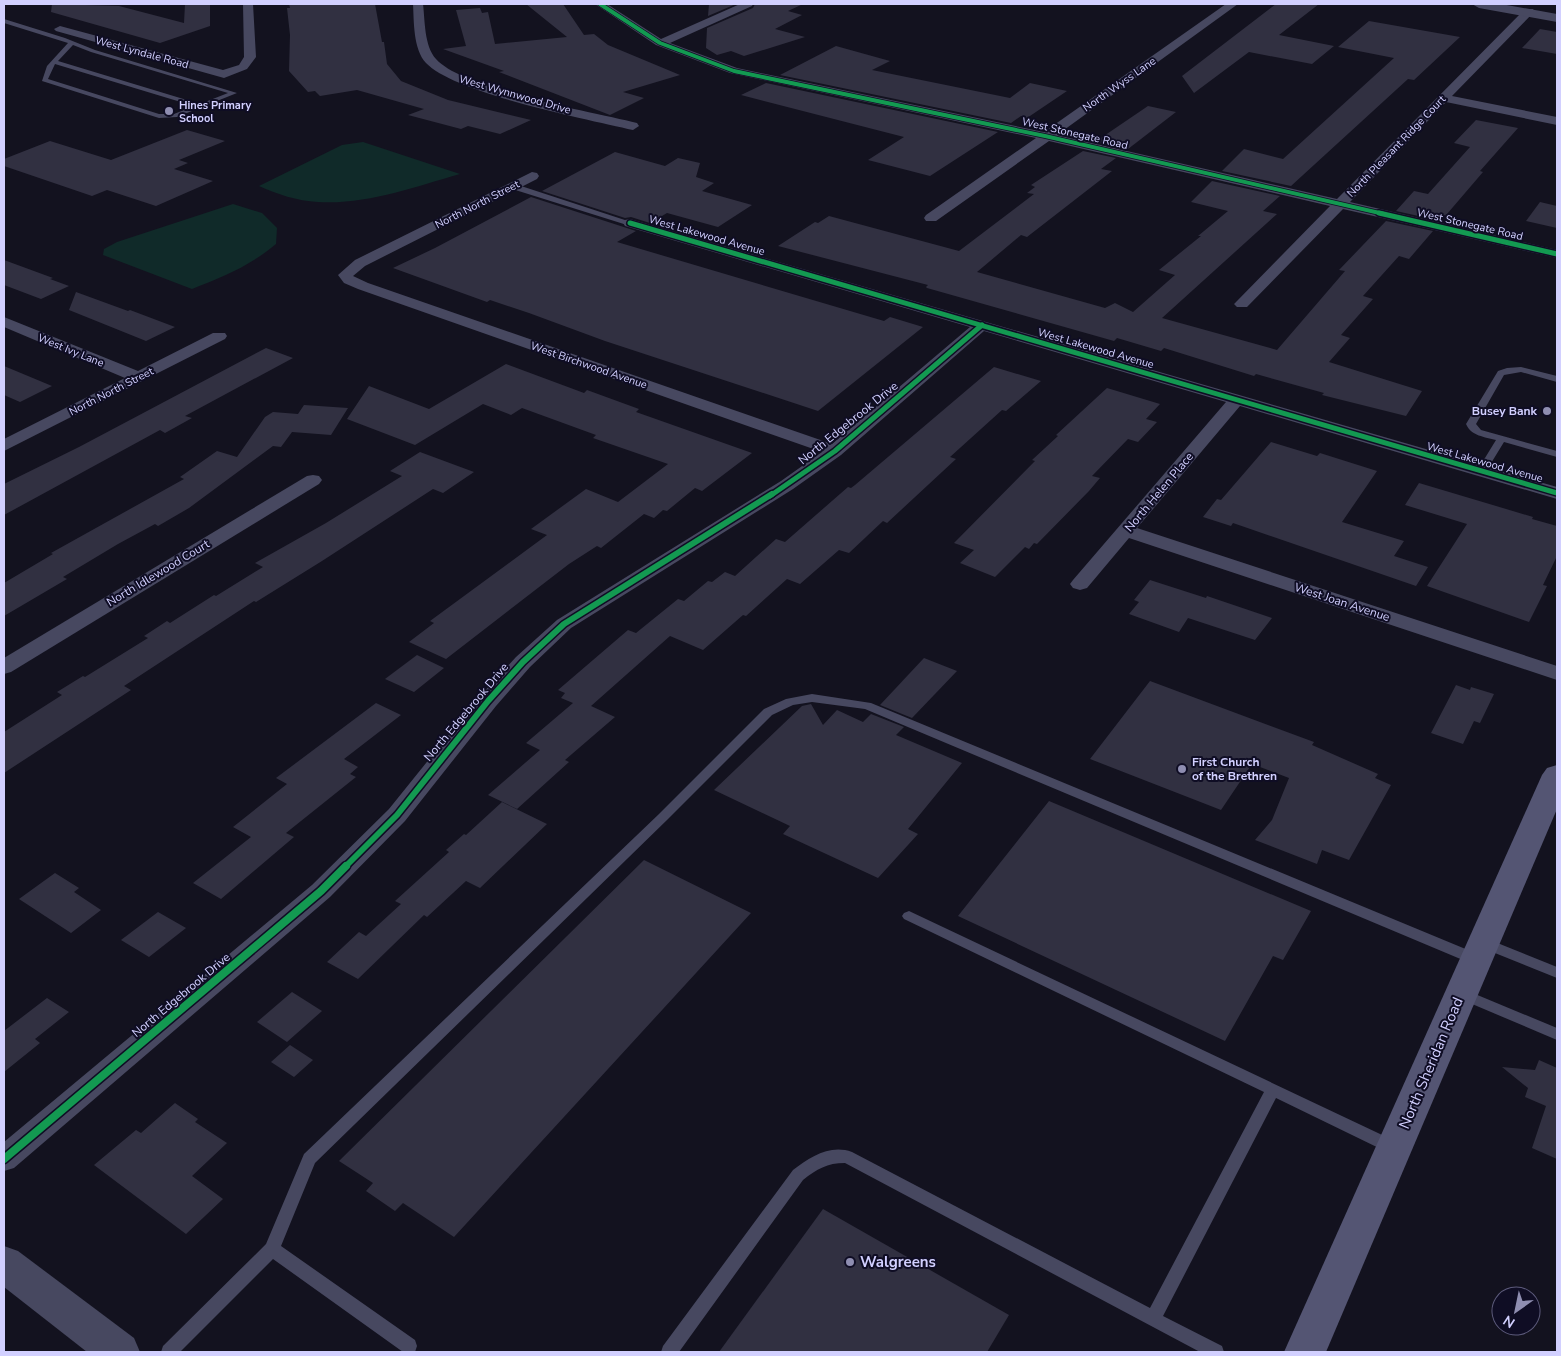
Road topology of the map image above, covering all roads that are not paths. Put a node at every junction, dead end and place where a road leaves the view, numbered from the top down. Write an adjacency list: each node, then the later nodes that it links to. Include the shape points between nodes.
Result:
1 (248, 4): 11 (street, West Lyndale Road, via 250,57 242,67 224,74)
2 (418, 4): 18 (street, West Wynnwood Drive, via 424,49 431,62 444,72 471,84)
3 (600, 4): 12 (street, West Stonegate Road)
4 (748, 4): 12 (street)
5 (1233, 4): 19 (street, North Wyss Lane)
6 (1479, 4): 8 (street)
7 (1488, 4): 8 (street)
8 (1528, 12): 9 (street); 15 (street, North Pleasant Ridge Court)
9 (1557, 17)
10 (4, 21): 13 (lane, via 63,38)
11 (60, 29)
12 (660, 43): 19 (street, West Stonegate Road, via 734,71)
13 (71, 44): 14 (lane); 16 (lane, via 234,93)
14 (54, 62): 16 (lane); 16 (lane, via 44,80 149,114 168,117)
15 (1443, 98): 17 (street); 22 (street, North Pleasant Ridge Court)
16 (200, 106)
17 (1557, 120)
18 (633, 126)
19 (1045, 136): 22 (street, West Stonegate Road); 23 (street, North Wyss Lane)
20 (532, 176): 21 (street, North North Street)
21 (512, 186): 24 (lane); 26 (street, North North Street, via 360,263)
22 (1339, 204): 25 (street, West Stonegate Road); 27 (street, North Pleasant Ridge Court)
23 (931, 218)
24 (630, 223): 29 (street, West Lakewood Avenue)
25 (1557, 254)
26 (345, 275): 36 (street, West Birchwood Avenue, via 363,286)
27 (1242, 304)
28 (4, 322): 31 (street, West Ivy Lane)
29 (982, 325): 33 (street, West Lakewood Avenue); 36 (street, North Edgebrook Drive)
30 (219, 336): 31 (street, North North Street)
31 (138, 377): 35 (street, North North Street)
32 (1557, 379): 34 (lane, via 1514,369 1500,373 1471,424 1478,432)
33 (1237, 399): 38 (street, West Lakewood Avenue); 41 (street, North Helen Place)
34 (1502, 438): 37 (lane); 38 (lane)
35 (4, 446)
36 (835, 451): 53 (street, North Edgebrook Drive, via 564,624 488,701 397,815 321,891)
37 (1557, 454)
38 (1482, 471): 40 (street, West Lakewood Avenue)
39 (313, 480): 43 (street, North Idlewood Court)
40 (1557, 493)
41 (1126, 531): 42 (street, North Helen Place); 44 (street, West Joan Avenue)
42 (1080, 584)
43 (4, 667)
44 (1557, 672)
45 (1557, 775): 47 (main road, North Sheridan Road)
46 (909, 916): 51 (lane)
47 (1480, 951): 48 (lane); 49 (main road, North Sheridan Road); 54 (lane, via 867,706 812,698 790,702 768,712 309,1159)
48 (1557, 973)
49 (1461, 994): 50 (lane); 52 (main road, North Sheridan Road)
50 (1557, 1034)
51 (1272, 1091): 52 (lane); 56 (lane)
52 (1394, 1148): 62 (main road, North Sheridan Road)
53 (4, 1159)
54 (272, 1249): 57 (lane); 59 (lane)
55 (4, 1264): 58 (street)
56 (1153, 1319): 60 (lane, via 847,1157 829,1156 798,1176); 61 (lane)
57 (409, 1346)
58 (119, 1352)
59 (169, 1352)
60 (669, 1352)
61 (1216, 1352)
62 (1305, 1352)

